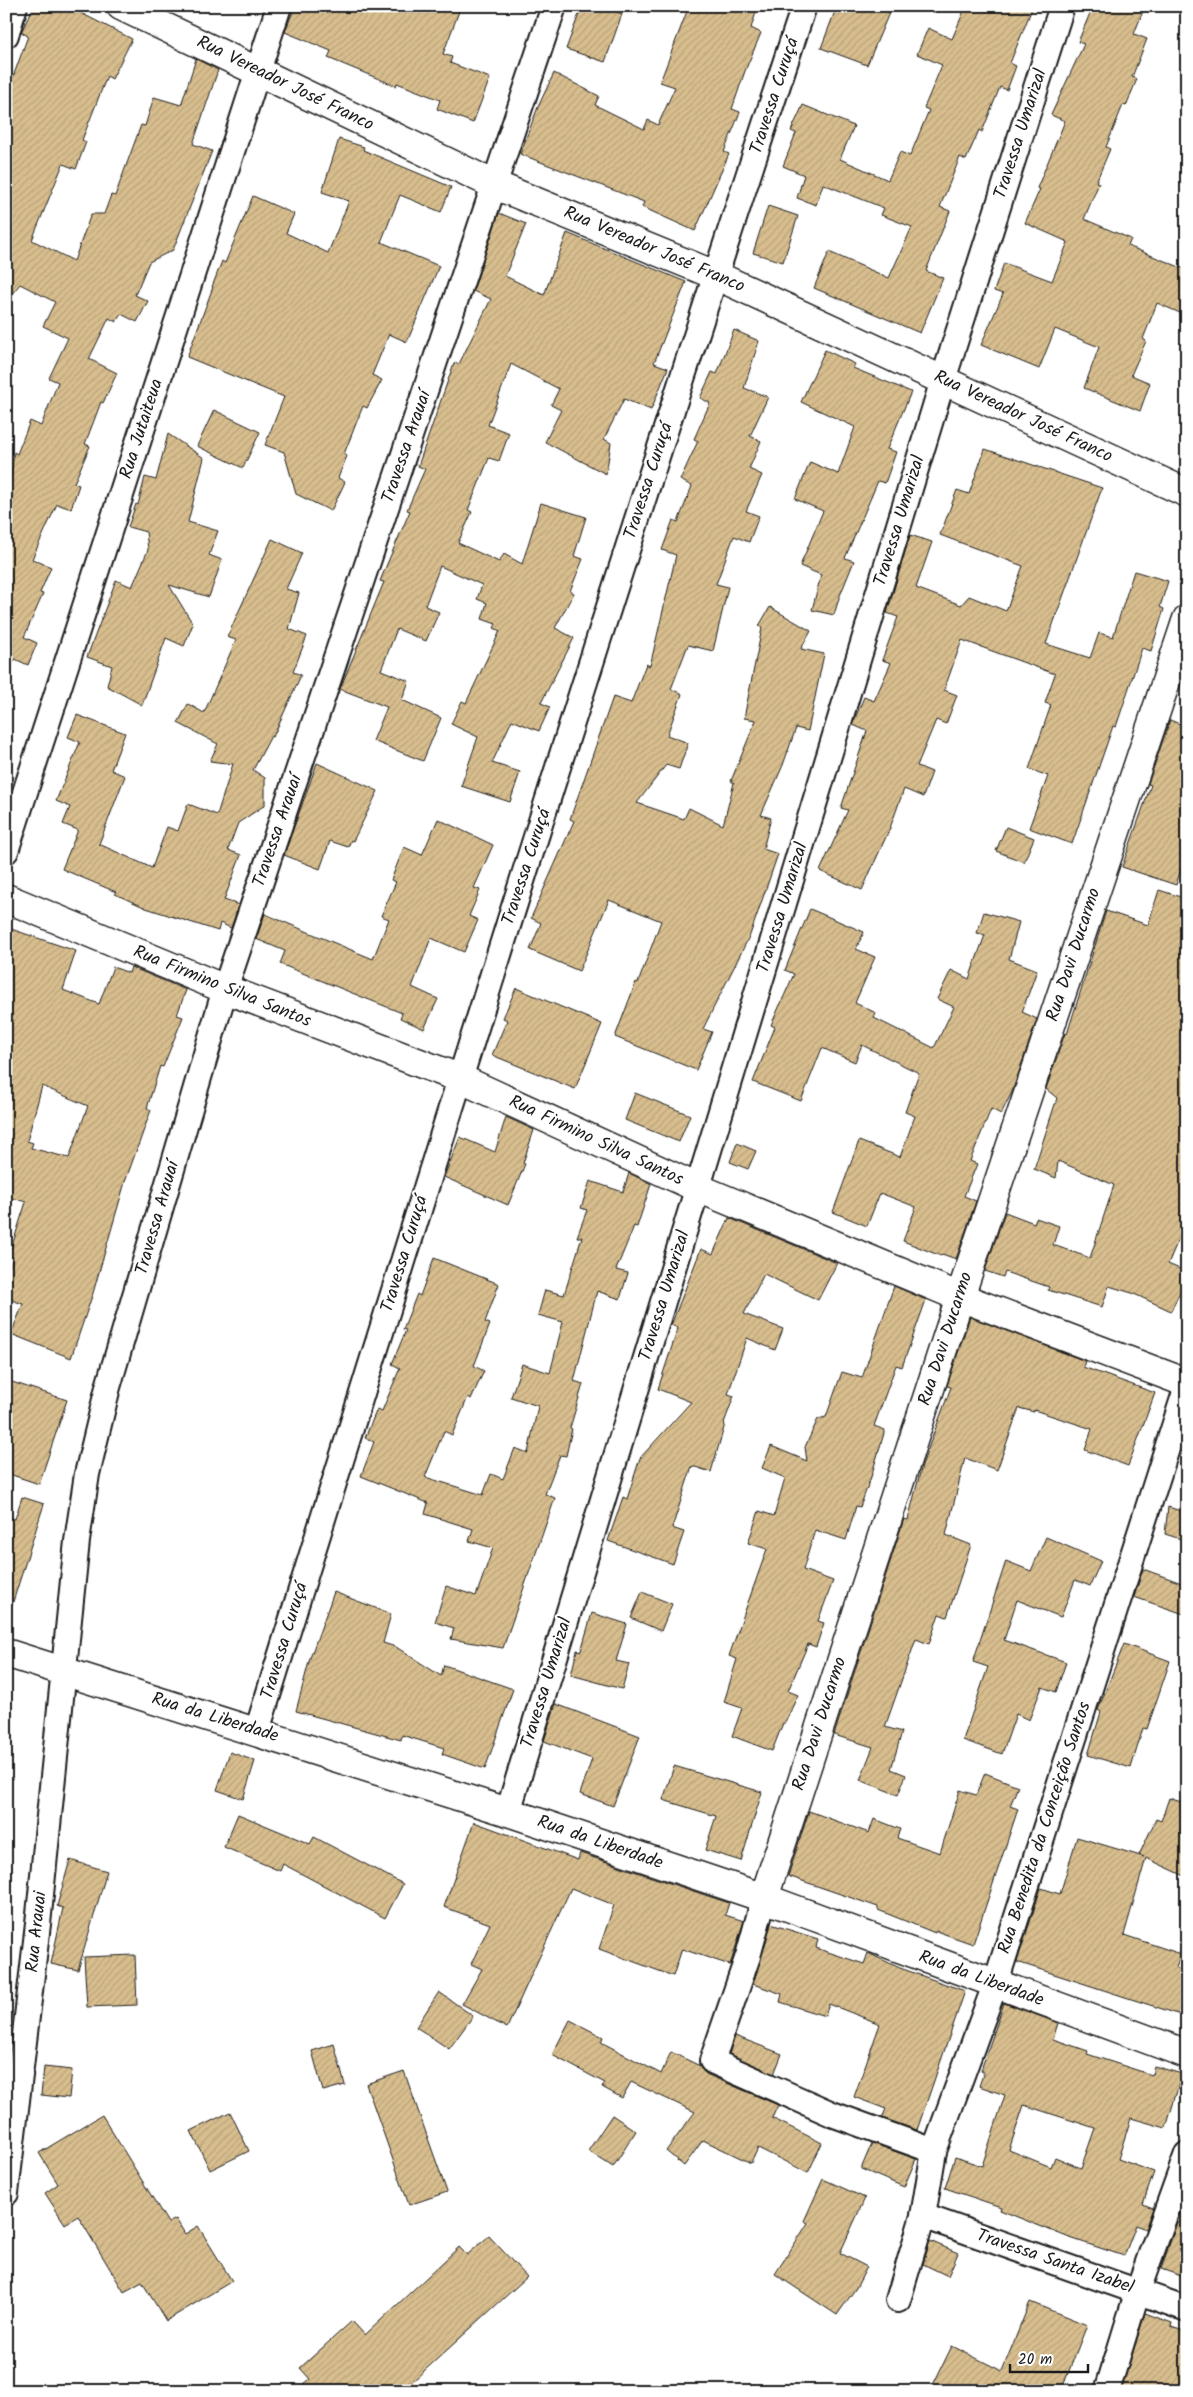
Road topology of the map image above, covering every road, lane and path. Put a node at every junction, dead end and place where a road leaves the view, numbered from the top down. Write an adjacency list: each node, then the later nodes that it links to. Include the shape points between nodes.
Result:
1 (15, 6): 7 (street)
2 (121, 6): 8 (street, Rua Vereador José Franco)
3 (279, 6): 8 (street, Rua Jutaiteua)
4 (554, 6): 9 (street, Travessa Arauaí)
5 (804, 6): 10 (street, Travessa Curuçá)
6 (1062, 6): 11 (street, Travessa Umarizal)
7 (6, 35)
8 (258, 70): 9 (street, Rua Vereador José Franco); 14 (street, Rua Jutaiteua)
9 (495, 185): 10 (street, Rua Vereador José Franco); 16 (street, Travessa Arauaí)
10 (715, 275): 11 (street, Rua Vereador José Franco); 17 (street, Travessa Curuçá)
11 (943, 380): 12 (street, Rua Vereador José Franco); 18 (street, Travessa Umarizal)
12 (1187, 493)
13 (1187, 619): 19 (street, Rua Davi Ducarmo)
14 (6, 851)
15 (6, 898): 16 (street, Rua Firmino Silva Santos)
16 (225, 989): 17 (street, Rua Firmino Silva Santos); 22 (street, Travessa Arauaí, via 108,1387 87,1474)
17 (459, 1078): 18 (street, Rua Firmino Silva Santos); 23 (street, Travessa Curuçá)
18 (698, 1188): 19 (street, Rua Firmino Silva Santos); 24 (street, Travessa Umarizal)
19 (960, 1297): 20 (street, Rua Firmino Silva Santos); 25 (street, Rua Davi Ducarmo)
20 (1187, 1384): 26 (street, Rua Benedita da Conceição Santos)
21 (6, 1653): 22 (street, Rua da Liberdade)
22 (63, 1671): 23 (street, Rua da Liberdade); 30 (street, Rua Arauai, via 38,1924)
23 (257, 1731): 24 (street, Rua da Liberdade)
24 (508, 1812): 25 (street, Rua da Liberdade)
25 (764, 1898): 26 (street, Rua da Liberdade); 28 (street, Rua Davi Ducarmo, via 712,2061 832,2114)
26 (995, 1984): 27 (street, Rua da Liberdade); 28 (street, Rua Benedita da Conceição Santos)
27 (1187, 2054)
28 (934, 2151): 31 (street, Rua Benedita da Conceição Santos)
29 (1187, 2154): 32 (street)
30 (6, 2193)
31 (923, 2216): 32 (street, Travessa Santa Izabel); 33 (street, Rua Benedita da Conceição Santos)
32 (1138, 2290): 34 (street, Travessa Santa Izabel); 35 (street)
33 (898, 2300)
34 (1187, 2308)
35 (1107, 2391)

